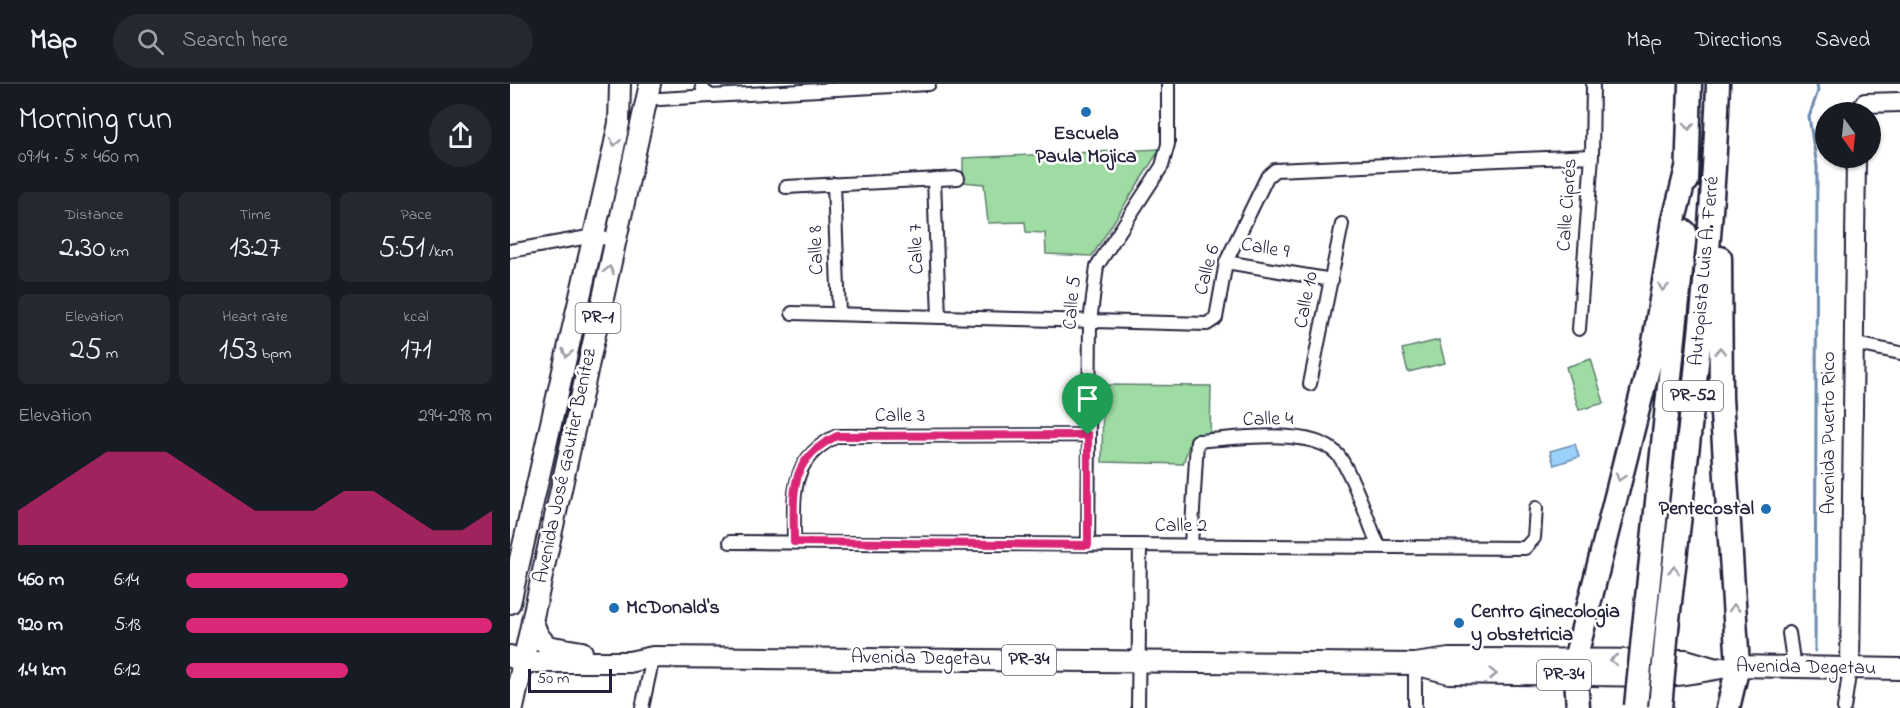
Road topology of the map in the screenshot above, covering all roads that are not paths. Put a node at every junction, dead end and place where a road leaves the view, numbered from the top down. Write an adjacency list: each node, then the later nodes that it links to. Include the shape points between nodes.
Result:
1 (620, 84): 21 (main road, Avenida José Gautier Benítez / PR-1, one-way to 21, via 618,123)
2 (702, 84): 9 (street)
3 (929, 84): 9 (street)
4 (1167, 84): 29 (street, Calle 5, via 1168,144 1162,166 1097,266)
5 (1593, 84): 12 (street, Calle Ciprés)
6 (1690, 84): 14 (highway, Autopista Luis A. Ferré / PR-52, one-way to 14)
7 (1718, 84): 13 (highway, Autopista Luis A. Ferré / PR-52)
8 (655, 92): 9 (street); 22 (main road, Avenida José Gautier Benítez / PR-1)
9 (711, 96)
10 (1900, 102): 11 (street)
11 (1881, 105)
12 (1592, 156): 24 (street, Calle 6, via 1275,170 1267,177); 30 (street, Calle Ciprés)
13 (1715, 163): 50 (highway, one-way to 13, via 1721,398 1721,224); 61 (highway, Autopista Luis A. Ferré / PR-52, one-way to 13, bridge)
14 (1687, 168): 52 (highway, one-way to 52, via 1674,220 1653,349); 55 (highway, Autopista Luis A. Ferré / PR-52, bridge, via 1682,276)
15 (1856, 168): 31 (street, Avenida Puerto Rico)
16 (958, 178): 17 (street)
17 (934, 179): 18 (street); 28 (street, Calle 7)
18 (834, 184): 19 (street); 27 (street, Calle 8)
19 (786, 187)
20 (1342, 224): 25 (street, Calle 10)
21 (594, 236): 22 (street); 23 (street); 42 (main road, Avenida José Gautier Benítez / PR-1, one-way to 42)
22 (615, 241): 43 (main road, Avenida José Gautier Benítez / PR-1, one-way to 22)
23 (510, 251)
24 (1226, 262): 25 (street, Calle 9); 29 (street, Calle 6, via 1216,318 1207,324)
25 (1332, 280): 33 (street, Calle 10)
26 (792, 313): 27 (street, Calle 6)
27 (839, 314): 28 (street, Calle 6)
28 (939, 317): 29 (street, Calle 6)
29 (1090, 322): 34 (street, Calle 5)
30 (1579, 329)
31 (1852, 343): 32 (street); 53 (street, Avenida Puerto Rico)
32 (1900, 353)
33 (1310, 384)
34 (1088, 435): 37 (street, Calle 3, via 837,436 818,445 801,464 794,495); 38 (street, Calle 5)
35 (1536, 508): 41 (street, Calle 2, via 1534,538 1525,548)
36 (730, 542): 37 (street, Calle 2)
37 (794, 542): 38 (street, Calle 2)
38 (1088, 545): 39 (street, Calle 2)
39 (1140, 545): 40 (street, Calle 2); 48 (street)
40 (1191, 545): 41 (street, Calle 2); 41 (street, Calle 4, via 1197,441 1293,437 1323,442 1340,457)
41 (1379, 547)
42 (510, 603)
43 (532, 620): 45 (main road, via 547,646); 46 (main road, Avenida José Gautier Benítez / PR-1)
44 (1789, 633): 51 (street)
45 (582, 652): 46 (main road, Avenida Degetau / PR-34); 47 (main road, Avenida Degetau / PR-34)
46 (517, 655): 47 (main road, Avenida Degetau / PR-34, via 629,662); 56 (main road, Avenida José Gautier Benítez / PR-1)
47 (648, 657): 48 (main road, Avenida Degetau / PR-34); 57 (street)
48 (1138, 662): 49 (main road, Avenida Degetau / PR-34); 58 (street)
49 (1415, 664): 52 (main road, Avenida Degetau / PR-34, via 1449,673); 59 (street)
50 (1737, 666): 51 (main road, Avenida Degetau / PR-34); 52 (main road, Avenida Degetau / PR-34, via 1686,676); 62 (highway)
51 (1794, 667): 53 (main road, Avenida Degetau / PR-34)
52 (1575, 668): 60 (highway)
53 (1850, 668): 54 (main road, Avenida Degetau / PR-34); 63 (street, Avenida Puerto Rico)
54 (1900, 669)
55 (1636, 707)
56 (513, 708)
57 (642, 708)
58 (1138, 708)
59 (1415, 708)
60 (1578, 708)
61 (1660, 708)
62 (1728, 708)
63 (1844, 708)

